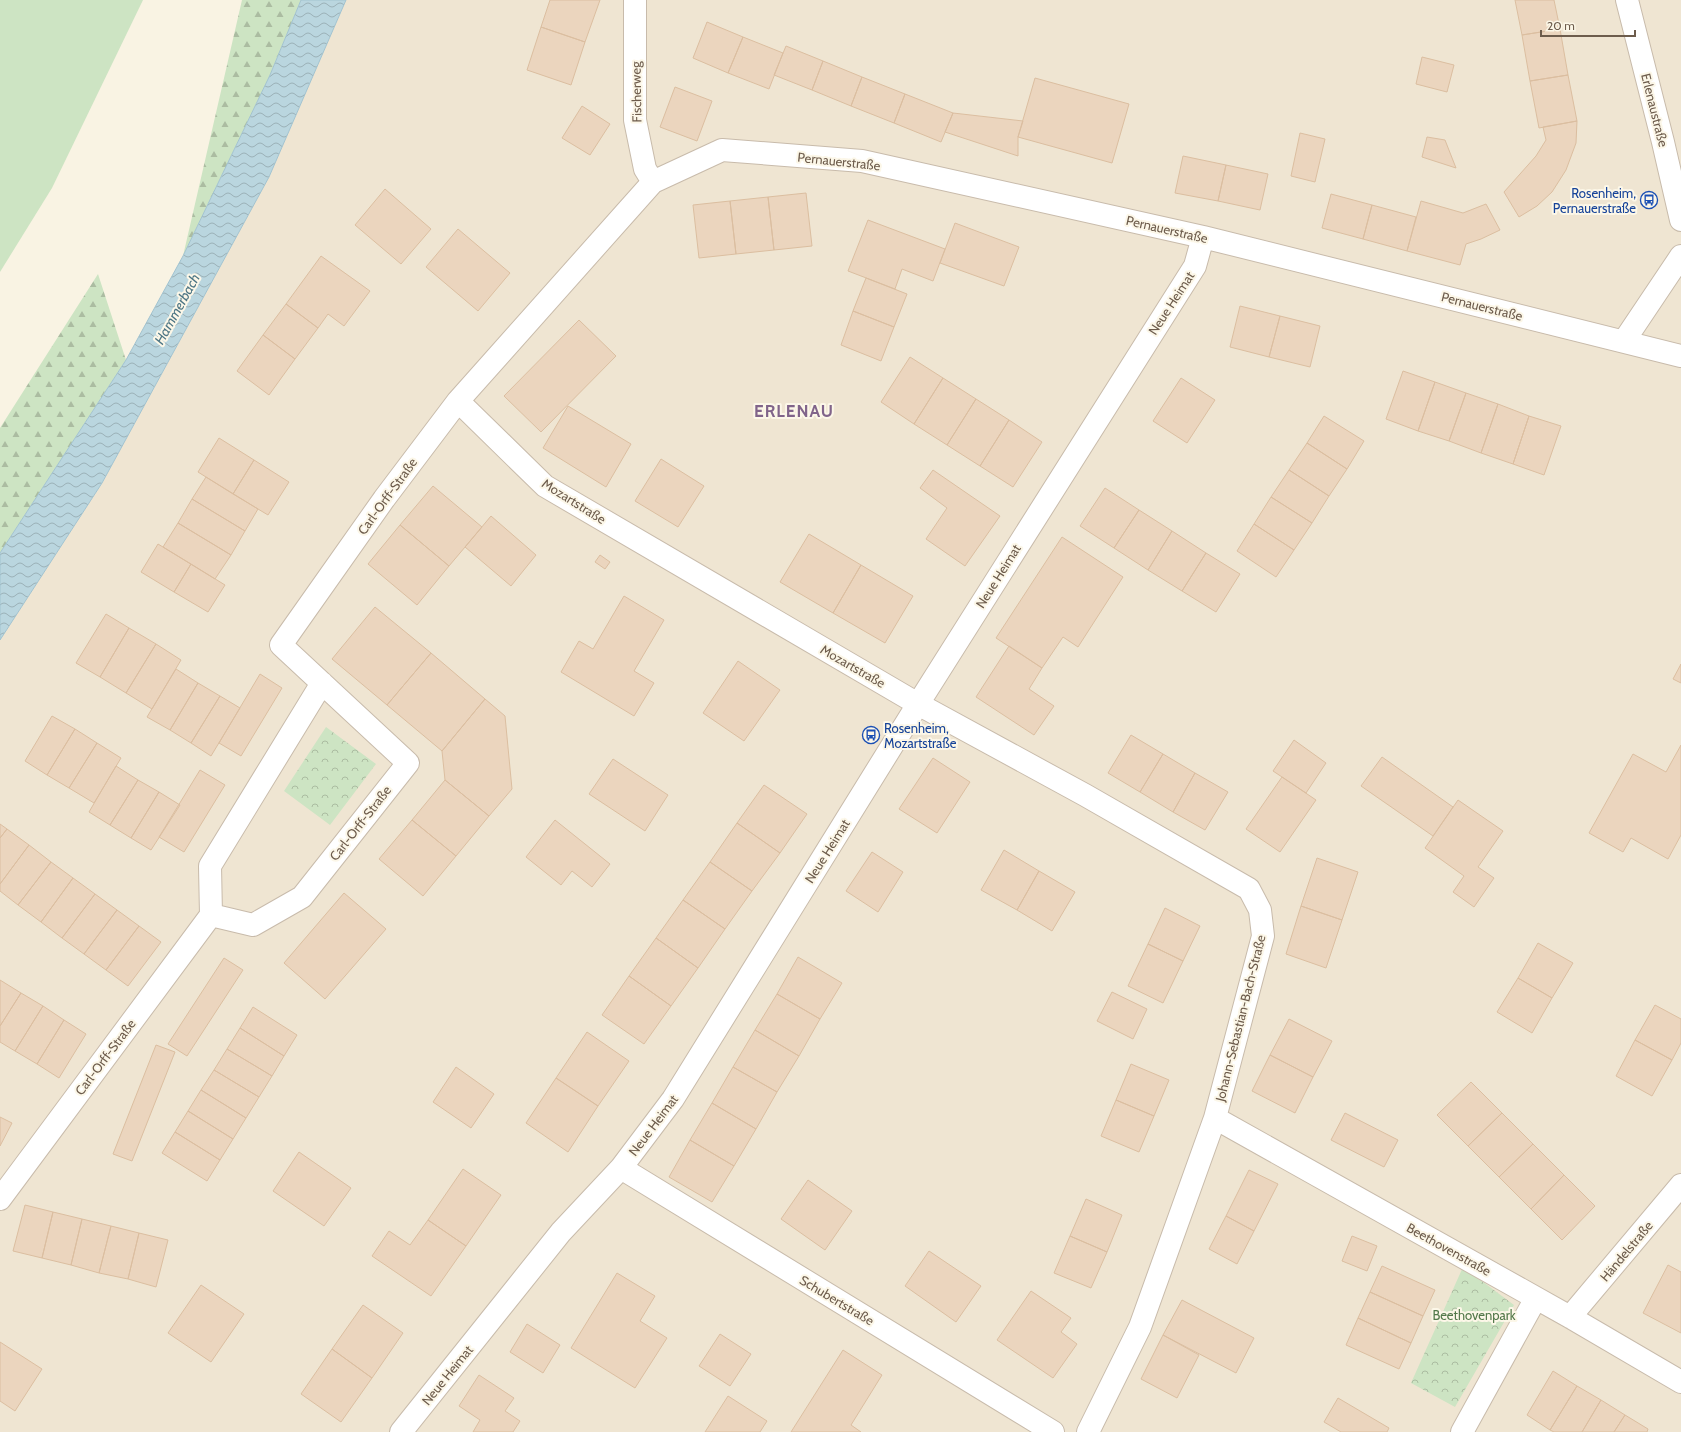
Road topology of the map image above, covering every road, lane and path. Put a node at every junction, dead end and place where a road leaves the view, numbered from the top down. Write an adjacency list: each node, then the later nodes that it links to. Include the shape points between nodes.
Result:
1 (635, 0): 3 (street, Fischerweg, via 635,120 645,170)
2 (1627, 0): 4 (street, Erlenaustraße, via 1664,142)
3 (653, 182): 5 (street, Pernauerstraße, via 722,150 862,161); 9 (street)
4 (1681, 220)
5 (1203, 237): 7 (street, Pernauerstraße); 11 (street, Neue Heimat, via 1195,266)
6 (1681, 256): 7 (street)
7 (1624, 341): 8 (street, Pernauerstraße)
8 (1681, 356)
9 (458, 401): 10 (street, Carl-Orff-Straße, via 384,499 281,645); 11 (street, Mozartstraße, via 545,486)
10 (322, 683): 12 (street, via 210,866); 12 (street, Carl-Orff-Straße, via 408,763 302,898 253,925)
11 (918, 704): 13 (street, Johann-Sebastian-Bach-Straße, via 1249,889 1260,910 1263,936); 14 (street, Neue Heimat, via 673,1100)
12 (211, 915): 16 (street, Carl-Orff-Straße)
13 (1215, 1118): 17 (street, Beethovenstraße); 22 (street, Johann-Sebastian-Bach-Straße, via 1140,1327)
14 (621, 1168): 20 (street, Neue Heimat, via 561,1232); 21 (street, Schubertstraße)
15 (1681, 1186): 18 (street, Händelstraße)
16 (0, 1199)
17 (1536, 1298): 18 (street, Beethovenstraße); 23 (street)
18 (1570, 1317): 19 (street, Beethovenstraße)
19 (1681, 1382)
20 (401, 1432)
21 (1053, 1432)
22 (1088, 1432)
23 (1462, 1432)

